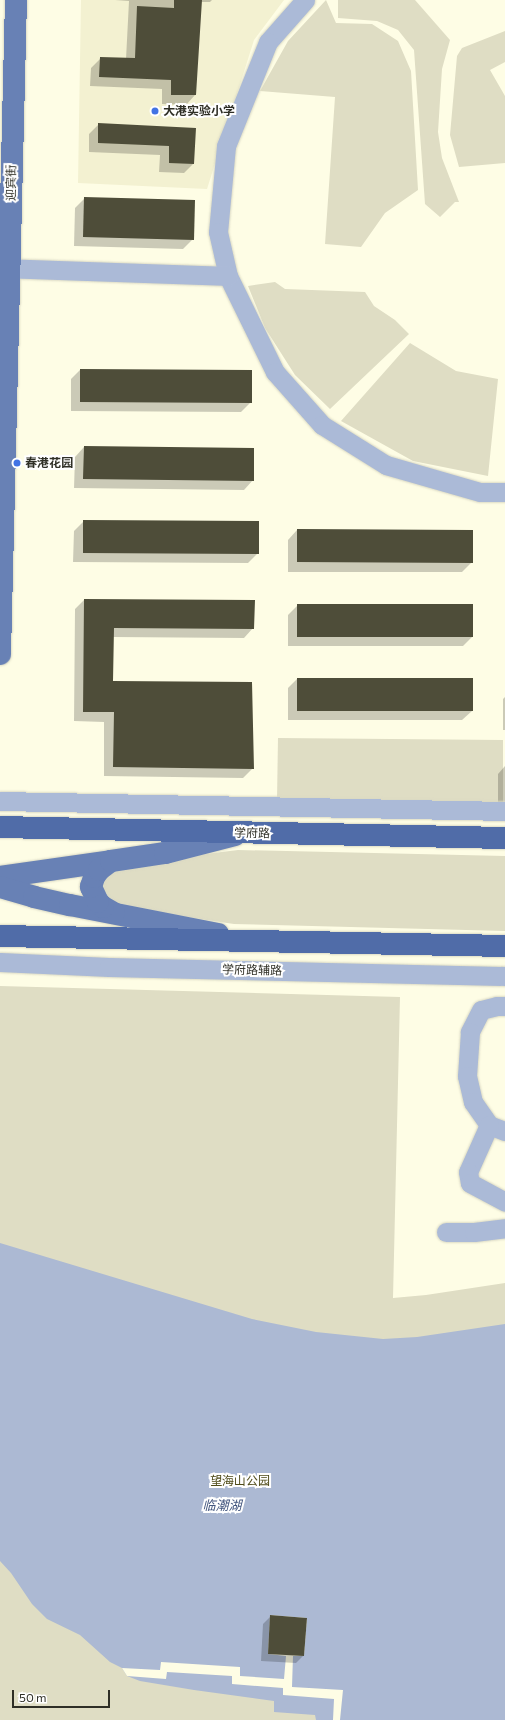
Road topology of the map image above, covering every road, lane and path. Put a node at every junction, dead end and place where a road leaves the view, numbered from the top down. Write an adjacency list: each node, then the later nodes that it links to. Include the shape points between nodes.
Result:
1 (2, 0): 4 (main road)
2 (16, 0): 5 (main road, 迎宾街)
3 (305, 0): 6 (street, via 268,42 226,146 218,232)
4 (0, 77)
5 (5, 268): 6 (street); 8 (main road, 迎宾街)
6 (228, 276): 7 (street, via 275,372 322,425 386,465 480,492)
7 (505, 492)
8 (0, 654)
9 (0, 800): 10 (street)
10 (505, 811)
11 (0, 827): 12 (highway, 学府路)
12 (244, 833): 13 (highway, 学府路); 14 (main road, via 165,853)
13 (505, 838)
14 (111, 860): 15 (main road); 17 (main road, via 94,877 91,888 103,907)
15 (0, 877)
16 (0, 887): 17 (main road)
17 (117, 915): 19 (main road)
18 (0, 936): 19 (highway)
19 (251, 941): 20 (highway)
20 (505, 946)
21 (0, 962): 22 (street, 学府路辅路)
22 (505, 976)
23 (505, 1006): 24 (street, via 481,1010 470,1032 467,1076 473,1102)
24 (497, 1128): 25 (street, via 468,1172 470,1183)
25 (505, 1202)
26 (505, 1228): 27 (street)
27 (446, 1232)

